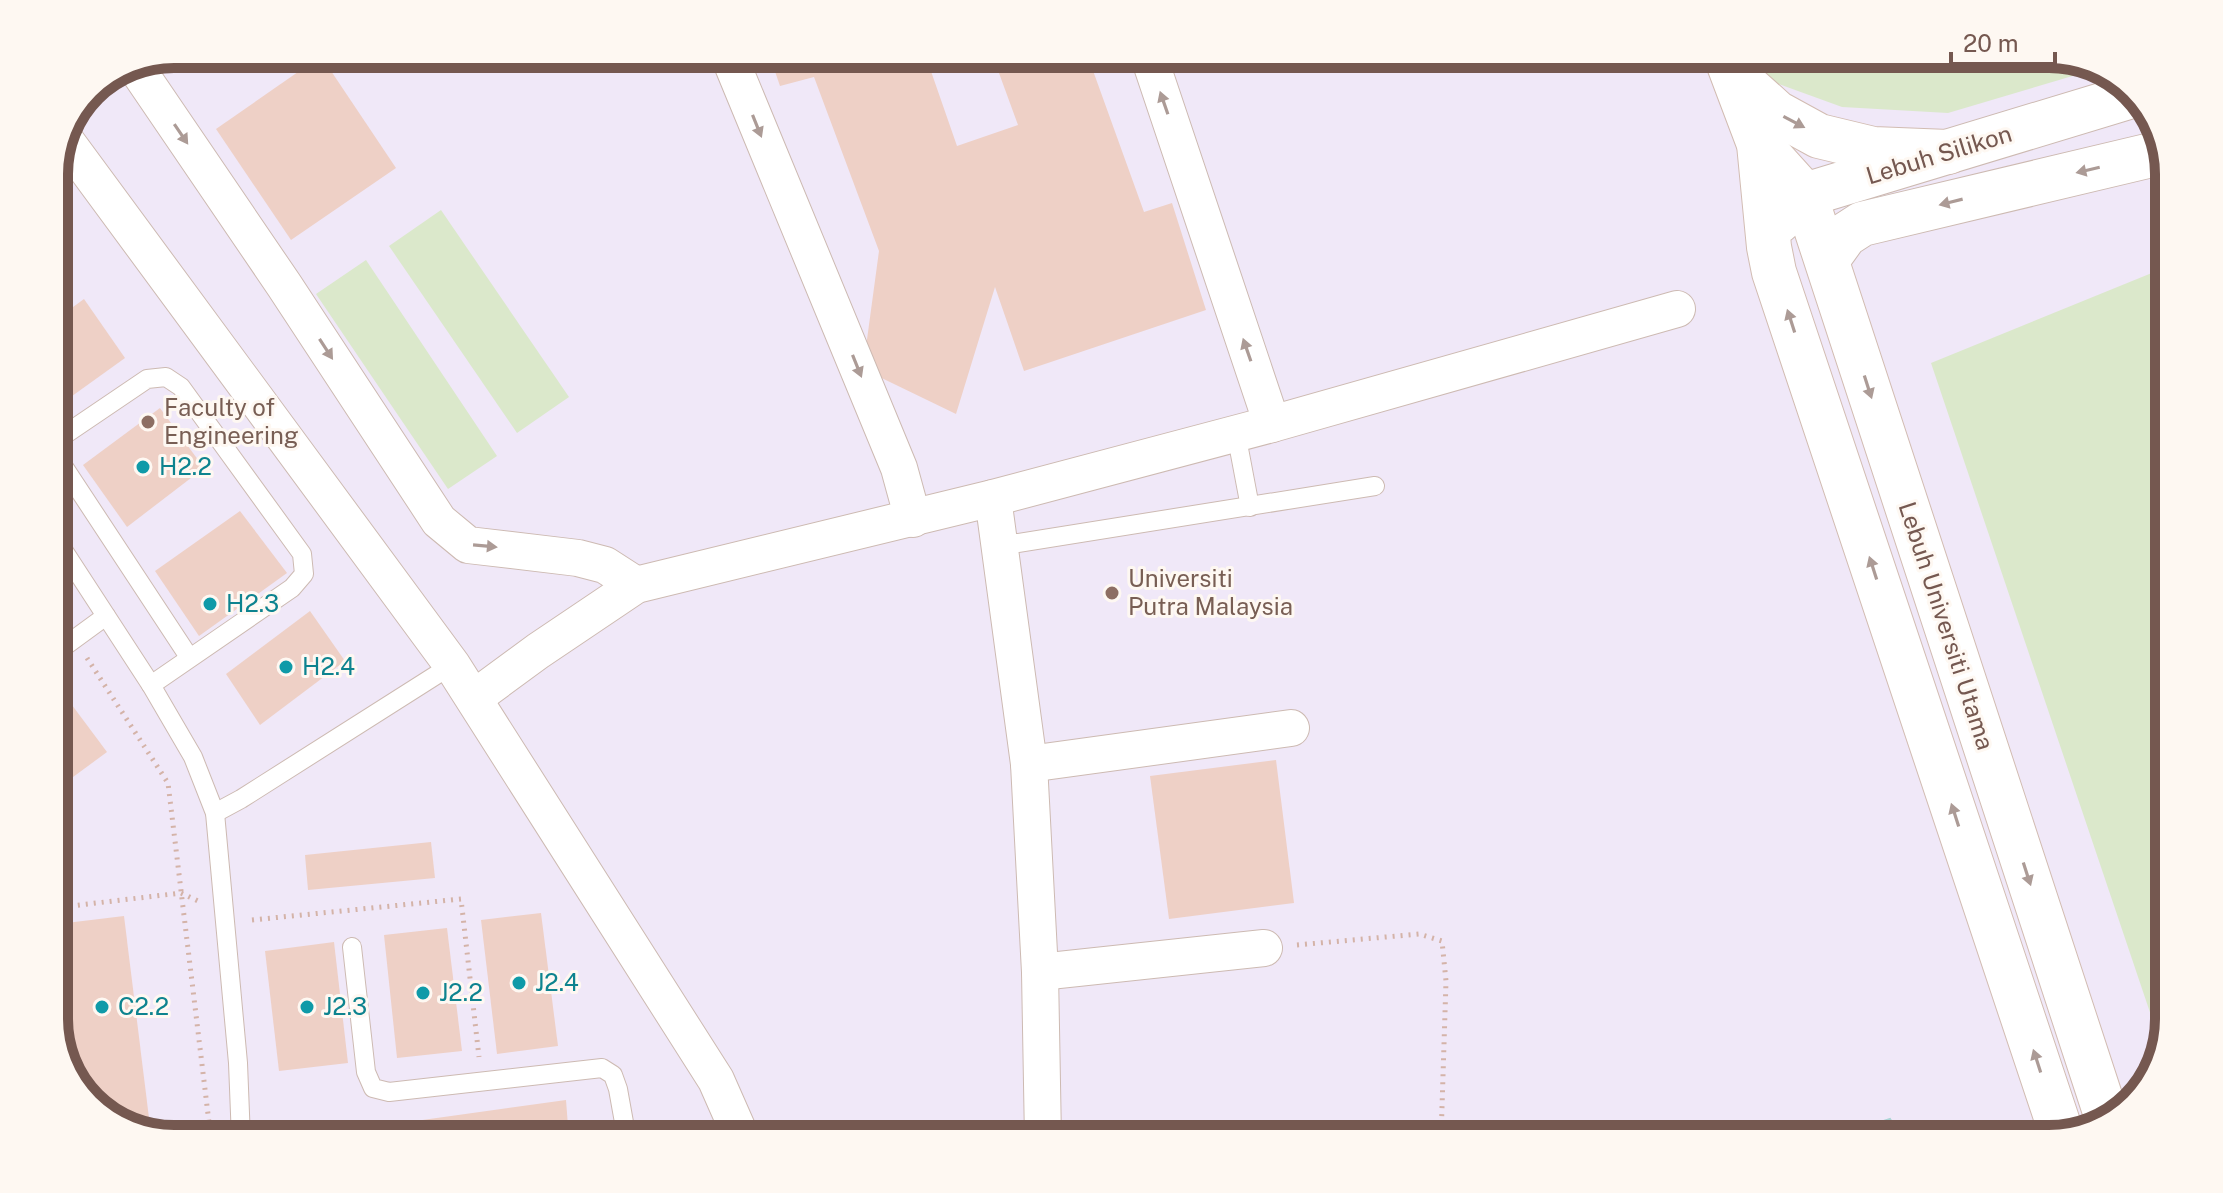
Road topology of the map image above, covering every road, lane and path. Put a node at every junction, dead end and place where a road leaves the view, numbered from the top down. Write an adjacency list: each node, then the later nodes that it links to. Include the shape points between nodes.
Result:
1 (734, 68): 24 (street, one-way to 24, via 899,468)
2 (1153, 68): 17 (street, one-way to 2)
3 (1730, 68): 8 (main road, Lebuh Universiti Utama)
4 (1733, 68): 10 (main road, one-way to 10, via 1777,113 1819,136 1873,149)
5 (140, 74): 27 (street, one-way to 27, via 439,521 468,545 578,558 605,565)
6 (2123, 98): 7 (main road, Lebuh Silikon)
7 (2016, 131): 10 (main road, Lebuh Silikon); 12 (main road)
8 (1759, 144): 13 (main road, Lebuh Universiti Utama); 14 (main road, Lebuh Universiti Utama)
9 (72, 148): 32 (street)
10 (1948, 152): 13 (main road, Lebuh Silikon)
11 (2153, 155): 12 (main road, Lebuh Silikon, one-way to 12)
12 (2027, 184): 15 (main road, Lebuh Silikon, one-way to 15, via 1862,224 1845,235)
13 (1805, 195): 14 (main road, Lebuh Silikon, via 1786,210); 15 (main road, Lebuh Universiti Utama)
14 (1769, 247): 46 (main road, Lebuh Universiti Utama, one-way to 14)
15 (1827, 260): 45 (main road, Lebuh Universiti Utama, one-way to 45)
16 (1677, 309): 17 (street)
17 (1272, 424): 19 (street)
18 (68, 433): 31 (lane, via 147,379 166,377 181,387 302,554 304,574 292,588)
19 (1236, 433): 22 (street); 23 (lane)
20 (68, 473): 31 (lane)
21 (1375, 486): 23 (lane)
22 (993, 498): 24 (street); 25 (street)
23 (1250, 507): 25 (lane)
24 (913, 519): 27 (street)
25 (999, 546): 36 (street)
26 (68, 558): 28 (lane)
27 (636, 585): 34 (street)
28 (106, 616): 29 (lane); 33 (lane)
29 (68, 644)
30 (83, 652): 38 (path, via 168,783)
31 (189, 657): 33 (lane)
32 (452, 665): 34 (street); 37 (lane)
33 (151, 685): 37 (lane, via 193,757)
34 (474, 698): 50 (street, via 716,1080)
35 (1291, 728): 36 (street)
36 (1029, 764): 43 (street)
37 (215, 813): 48 (lane)
38 (181, 893): 39 (path); 47 (path)
39 (68, 906)
40 (238, 921): 44 (path, via 461,899)
41 (352, 947): 49 (lane, via 366,1072 373,1088 389,1092 602,1068 613,1075)
42 (1264, 948): 43 (street); 52 (path, via 1419,934 1442,941 1446,981)
43 (1040, 972): 51 (street)
44 (477, 1045)
45 (2104, 1109)
46 (2058, 1124)
47 (209, 1125)
48 (240, 1125)
49 (624, 1125)
50 (736, 1125)
51 (1043, 1125)
52 (1441, 1125)

